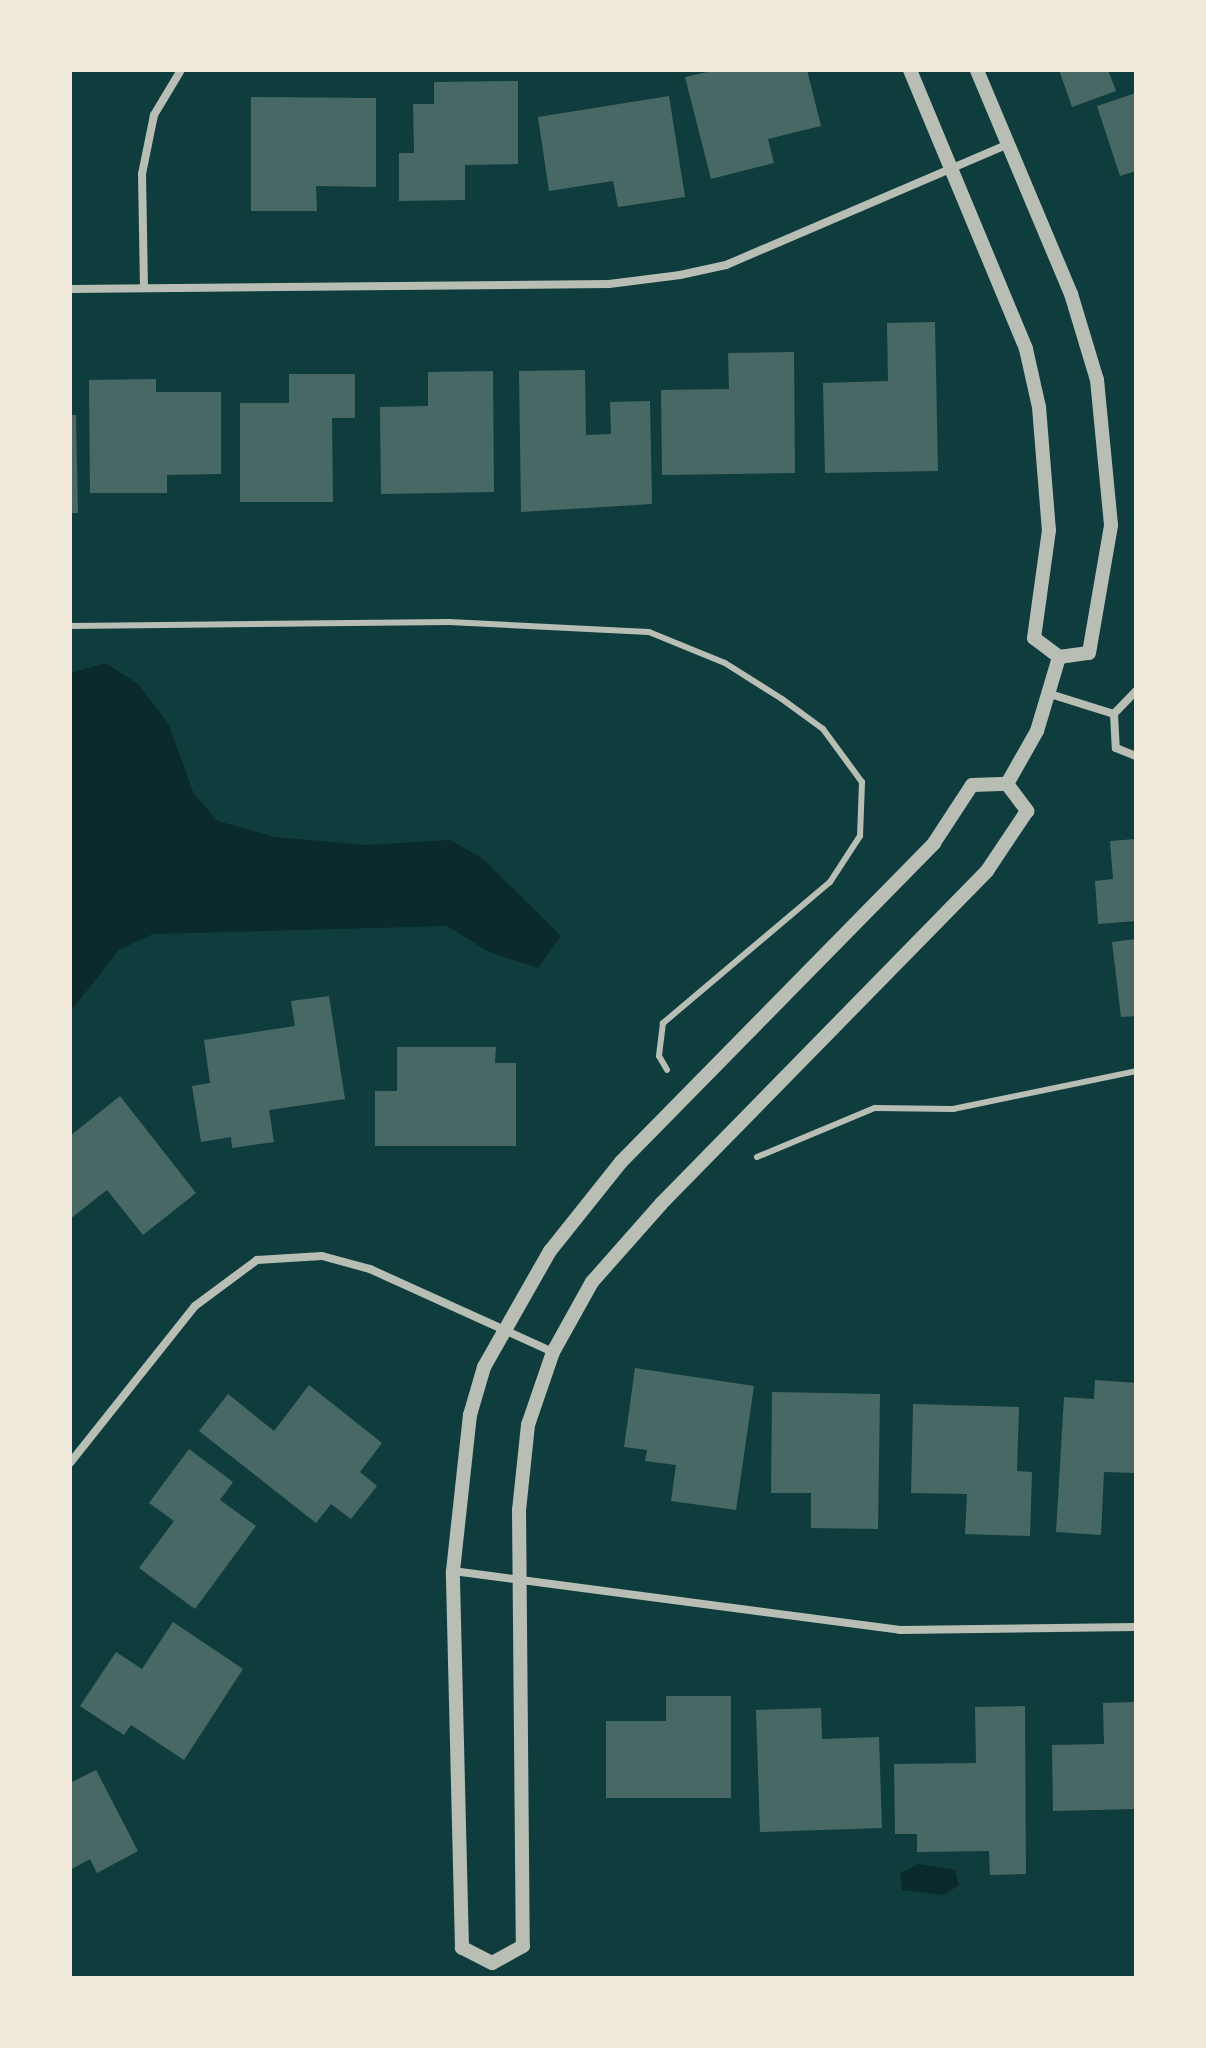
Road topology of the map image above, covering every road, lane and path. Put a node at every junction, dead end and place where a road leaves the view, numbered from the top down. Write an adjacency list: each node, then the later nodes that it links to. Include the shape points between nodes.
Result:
1 (181, 70): 6 (street, via 154,115 142,174)
2 (910, 70): 5 (street)
3 (977, 70): 4 (street)
4 (1008, 144): 5 (street); 9 (street, via 1071,294 1097,380 1107,452 1111,525 1089,653)
5 (951, 169): 6 (street, via 726,265 680,275 609,284); 9 (street, via 1026,349 1039,407 1049,530 1034,638)
6 (144, 288): 7 (street)
7 (70, 289)
8 (70, 626): 15 (lane, via 449,622 649,632 725,663 803,714 862,782 860,836 830,882 663,1023 659,1056)
9 (1059, 657): 11 (street)
10 (1136, 691): 12 (street)
11 (1050, 694): 12 (street); 14 (street)
12 (1114, 714): 13 (street, via 1116,748)
13 (1136, 756)
14 (1007, 784): 18 (street, via 972,785 934,843 621,1162 550,1251); 19 (street, via 1027,811 987,871 661,1204 592,1282)
15 (667, 1070)
16 (1136, 1071): 17 (lane, via 953,1109 875,1108)
17 (757, 1157)
18 (503, 1330): 19 (street); 20 (street, via 370,1269 322,1256 257,1260 195,1306); 21 (street, via 470,1415)
19 (553, 1352): 22 (street, via 528,1425)
20 (70, 1463)
21 (453, 1571): 22 (street); 24 (street, via 462,1948)
22 (520, 1580): 23 (street, via 900,1630); 24 (street, via 523,1946)
23 (1136, 1627)
24 (493, 1970)

